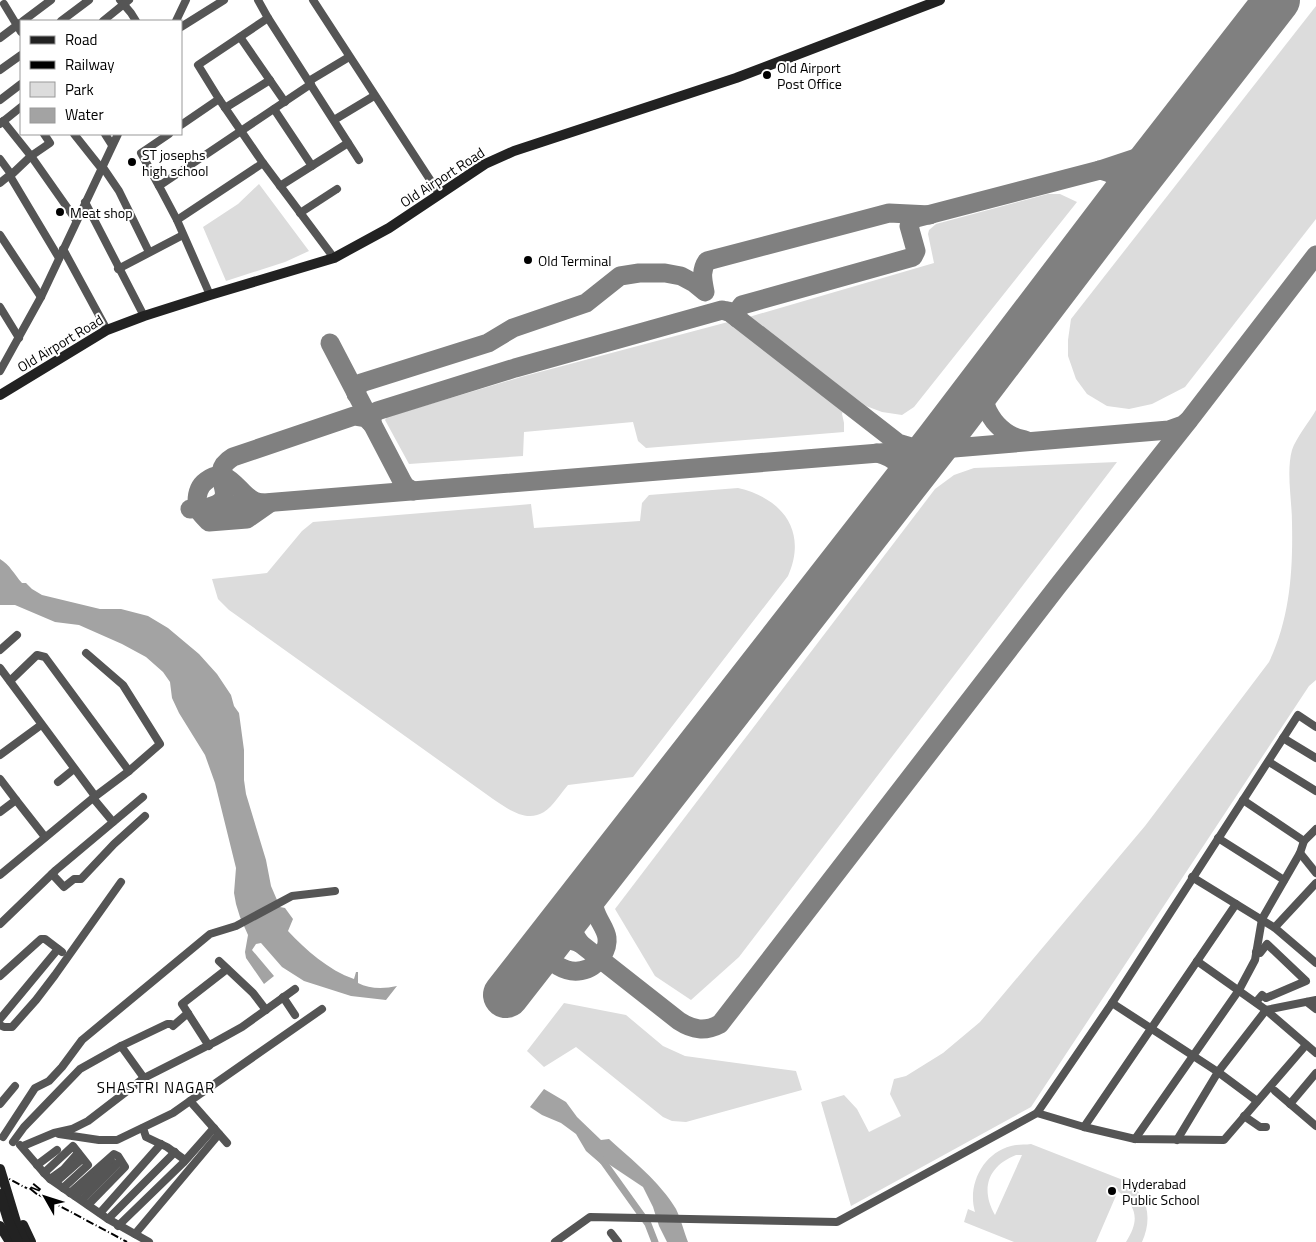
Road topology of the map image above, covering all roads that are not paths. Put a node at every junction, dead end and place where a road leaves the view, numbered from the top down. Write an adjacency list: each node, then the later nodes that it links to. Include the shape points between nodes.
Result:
1 (51, 0): 11 (street)
2 (89, 0): 12 (street)
3 (186, 0): 15 (street)
4 (224, 0): 17 (street)
5 (258, 0): 10 (street)
6 (312, 0): 21 (street)
7 (940, 0): 55 (main road, Old Airport Road, via 736,78 514,151 485,164)
8 (124, 1): 13 (street); 14 (street)
9 (4, 3): 16 (street)
10 (268, 18): 18 (street); 24 (street)
11 (26, 20)
12 (62, 20)
13 (104, 20)
14 (135, 20)
15 (176, 20)
16 (20, 25): 19 (street)
17 (182, 26)
18 (240, 37): 23 (street); 27 (street, via 198,65)
19 (0, 38)
20 (20, 56): 22 (street)
21 (349, 57): 24 (street); 26 (street)
22 (0, 70)
23 (270, 80): 29 (street); 31 (street)
24 (310, 82): 29 (street); 33 (street)
25 (20, 85): 28 (street)
26 (374, 96): 33 (street); 55 (street)
27 (219, 99): 31 (street); 35 (street)
28 (0, 100)
29 (285, 102): 32 (street)
30 (20, 108): 34 (street)
31 (225, 108): 36 (street)
32 (274, 109): 36 (street); 48 (street)
33 (334, 120): 42 (street)
34 (1, 123): 44 (street)
35 (182, 124)
36 (241, 132): 47 (street); 52 (street)
37 (45, 135): 44 (street, via 50,143)
38 (75, 135): 49 (street)
39 (106, 135): 43 (street)
40 (117, 135): 43 (street)
41 (168, 135): 52 (street, via 141,153)
42 (348, 143): 46 (street); 48 (street)
43 (112, 145): 49 (street)
44 (31, 156): 50 (street); 58 (street)
45 (0, 158): 50 (street)
46 (359, 160)
47 (263, 163): 53 (street); 59 (street)
48 (312, 166): 53 (street)
49 (101, 167): 56 (street); 63 (street, via 119,191)
50 (10, 176): 51 (street); 64 (street)
51 (0, 183)
52 (159, 186): 59 (street)
53 (280, 186): 57 (street)
54 (337, 189): 57 (street)
55 (440, 195): 65 (main road, Old Airport Road)
56 (85, 202): 58 (street); 66 (street)
57 (300, 213): 65 (street)
58 (76, 220): 62 (street)
59 (177, 220): 61 (street)
60 (0, 235): 68 (street)
61 (183, 235): 63 (street); 67 (street)
62 (63, 249): 64 (street); 71 (street)
63 (149, 252): 66 (street)
64 (59, 258): 68 (street)
65 (334, 258): 67 (main road, Old Airport Road)
66 (118, 269): 70 (street)
67 (210, 295): 70 (main road, Old Airport Road)
68 (40, 297): 72 (street)
69 (0, 307): 72 (street)
70 (144, 316): 71 (main road, Old Airport Road)
71 (106, 330): 74 (main road, Old Airport Road)
72 (19, 338): 73 (street)
73 (0, 371)
74 (0, 395)
75 (17, 635): 76 (street)
76 (0, 650)
77 (86, 653): 87 (street, via 123,685 160,744)
78 (0, 668): 79 (street)
79 (10, 681): 80 (street); 87 (street, via 37,655 45,657)
80 (41, 725): 83 (street); 86 (street)
81 (1316, 726): 82 (street, via 1298,715)
82 (1283, 738): 84 (street); 85 (street)
83 (2, 750)
84 (1316, 758)
85 (1269, 762): 90 (street); 94 (street)
86 (74, 769): 89 (street); 91 (street)
87 (129, 771): 91 (street)
88 (0, 779): 93 (street)
89 (58, 782)
90 (1316, 791)
91 (94, 797): 97 (street); 99 (street)
92 (143, 797): 97 (street)
93 (16, 800): 95 (street); 99 (street)
94 (1243, 800): 100 (street); 101 (street)
95 (0, 812)
96 (145, 816): 104 (street, via 81,879 74,879 64,887)
97 (113, 822): 104 (street)
98 (1316, 829): 101 (street)
99 (45, 837): 105 (street)
100 (1218, 838): 106 (street); 107 (street)
101 (1304, 841): 102 (street)
102 (1300, 853): 103 (street); 107 (street)
103 (1316, 873)
104 (52, 874): 113 (street)
105 (0, 875)
106 (1192, 877): 111 (street); 129 (street)
107 (1284, 880): 112 (street)
108 (121, 882): 117 (street)
109 (1316, 883): 114 (street)
110 (335, 891): 161 (street, via 292,896 236,926 210,934 82,1040 62,1068 49,1081 35,1088)
111 (1236, 904): 112 (street); 119 (street)
112 (1262, 919): 116 (street); 120 (street)
113 (0, 924)
114 (1277, 925)
115 (58, 949): 117 (street); 122 (street, via 41,939); 136 (street)
116 (1256, 952): 124 (street); 127 (street, via 1260,953 1267,944 1306,981 1266,998 1262,995)
117 (68, 956): 137 (street, via 14,1025 8,1028)
118 (220, 960): 121 (street)
119 (1197, 961): 124 (street); 138 (street)
120 (1316, 963)
121 (227, 969): 131 (street); 134 (street, via 182,1004)
122 (0, 976)
123 (295, 989): 125 (street)
124 (1239, 990): 127 (street); 143 (street)
125 (283, 997): 131 (street); 135 (street)
126 (1316, 1000): 128 (street)
127 (1256, 1002): 133 (street)
128 (1307, 1002): 130 (street); 133 (street)
129 (1112, 1003): 138 (street); 153 (street)
130 (1316, 1009)
131 (266, 1010): 141 (street)
132 (322, 1010): 149 (street)
133 (1266, 1010): 139 (street); 144 (street)
134 (188, 1013): 140 (street, via 174,1026 167,1024); 141 (street)
135 (296, 1015)
136 (0, 1019)
137 (0, 1025)
138 (1151, 1029): 143 (street); 156 (street)
139 (1306, 1045): 142 (street); 150 (street)
140 (121, 1046): 146 (street); 164 (street, via 80,1070)
141 (209, 1046): 146 (street)
142 (1316, 1053)
143 (1192, 1055): 144 (street); 162 (street)
144 (1218, 1072): 150 (street); 163 (street)
145 (1316, 1073): 152 (street)
146 (144, 1078): 160 (street, via 88,1121)
147 (15, 1086): 151 (street)
148 (1275, 1091): 152 (street)
149 (190, 1101): 158 (street); 159 (street)
150 (1257, 1101): 154 (street)
151 (0, 1104)
152 (1290, 1104): 155 (street)
153 (1037, 1113): 156 (street); 191 (street, via 837,1222 590,1218)
154 (1244, 1116): 157 (street); 163 (street, via 1224,1140)
155 (1316, 1126)
156 (1084, 1127): 162 (street)
157 (1266, 1127)
158 (143, 1128): 160 (street, via 117,1140); 166 (street, via 146,1137)
159 (217, 1131): 165 (street); 171 (street); 185 (street)
160 (54, 1133): 167 (street)
161 (2, 1138): 164 (street)
162 (1134, 1138): 163 (street)
163 (1177, 1140)
164 (13, 1142): 167 (street)
165 (227, 1143)
166 (161, 1144): 169 (street); 180 (street)
167 (23, 1146): 172 (street)
168 (57, 1150): 172 (street)
169 (174, 1152): 171 (street); 181 (street)
170 (80, 1156): 174 (street, via 73,1146); 175 (street); 177 (street, via 88,1165)
171 (185, 1160): 184 (street)
172 (37, 1165): 174 (street)
173 (0, 1169): 188 (main road, bridge)
174 (44, 1173): 175 (street)
175 (53, 1181): 177 (street)
176 (0, 1194): 179 (main road, bridge)
177 (76, 1196): 177 (street, via 114,1154 119,1159); 180 (street)
178 (0, 1200): 183 (main road, via 7,1200)
179 (3, 1212): 187 (main road, bridge)
180 (100, 1213): 181 (street)
181 (108, 1220): 184 (street)
182 (0, 1226): 186 (main road)
183 (23, 1226): 186 (main road); 189 (main road)
184 (118, 1226): 185 (street)
185 (135, 1234): 190 (street)
186 (8, 1240)
187 (18, 1242)
188 (25, 1242)
189 (31, 1242)
190 (149, 1242)
191 (556, 1242)

